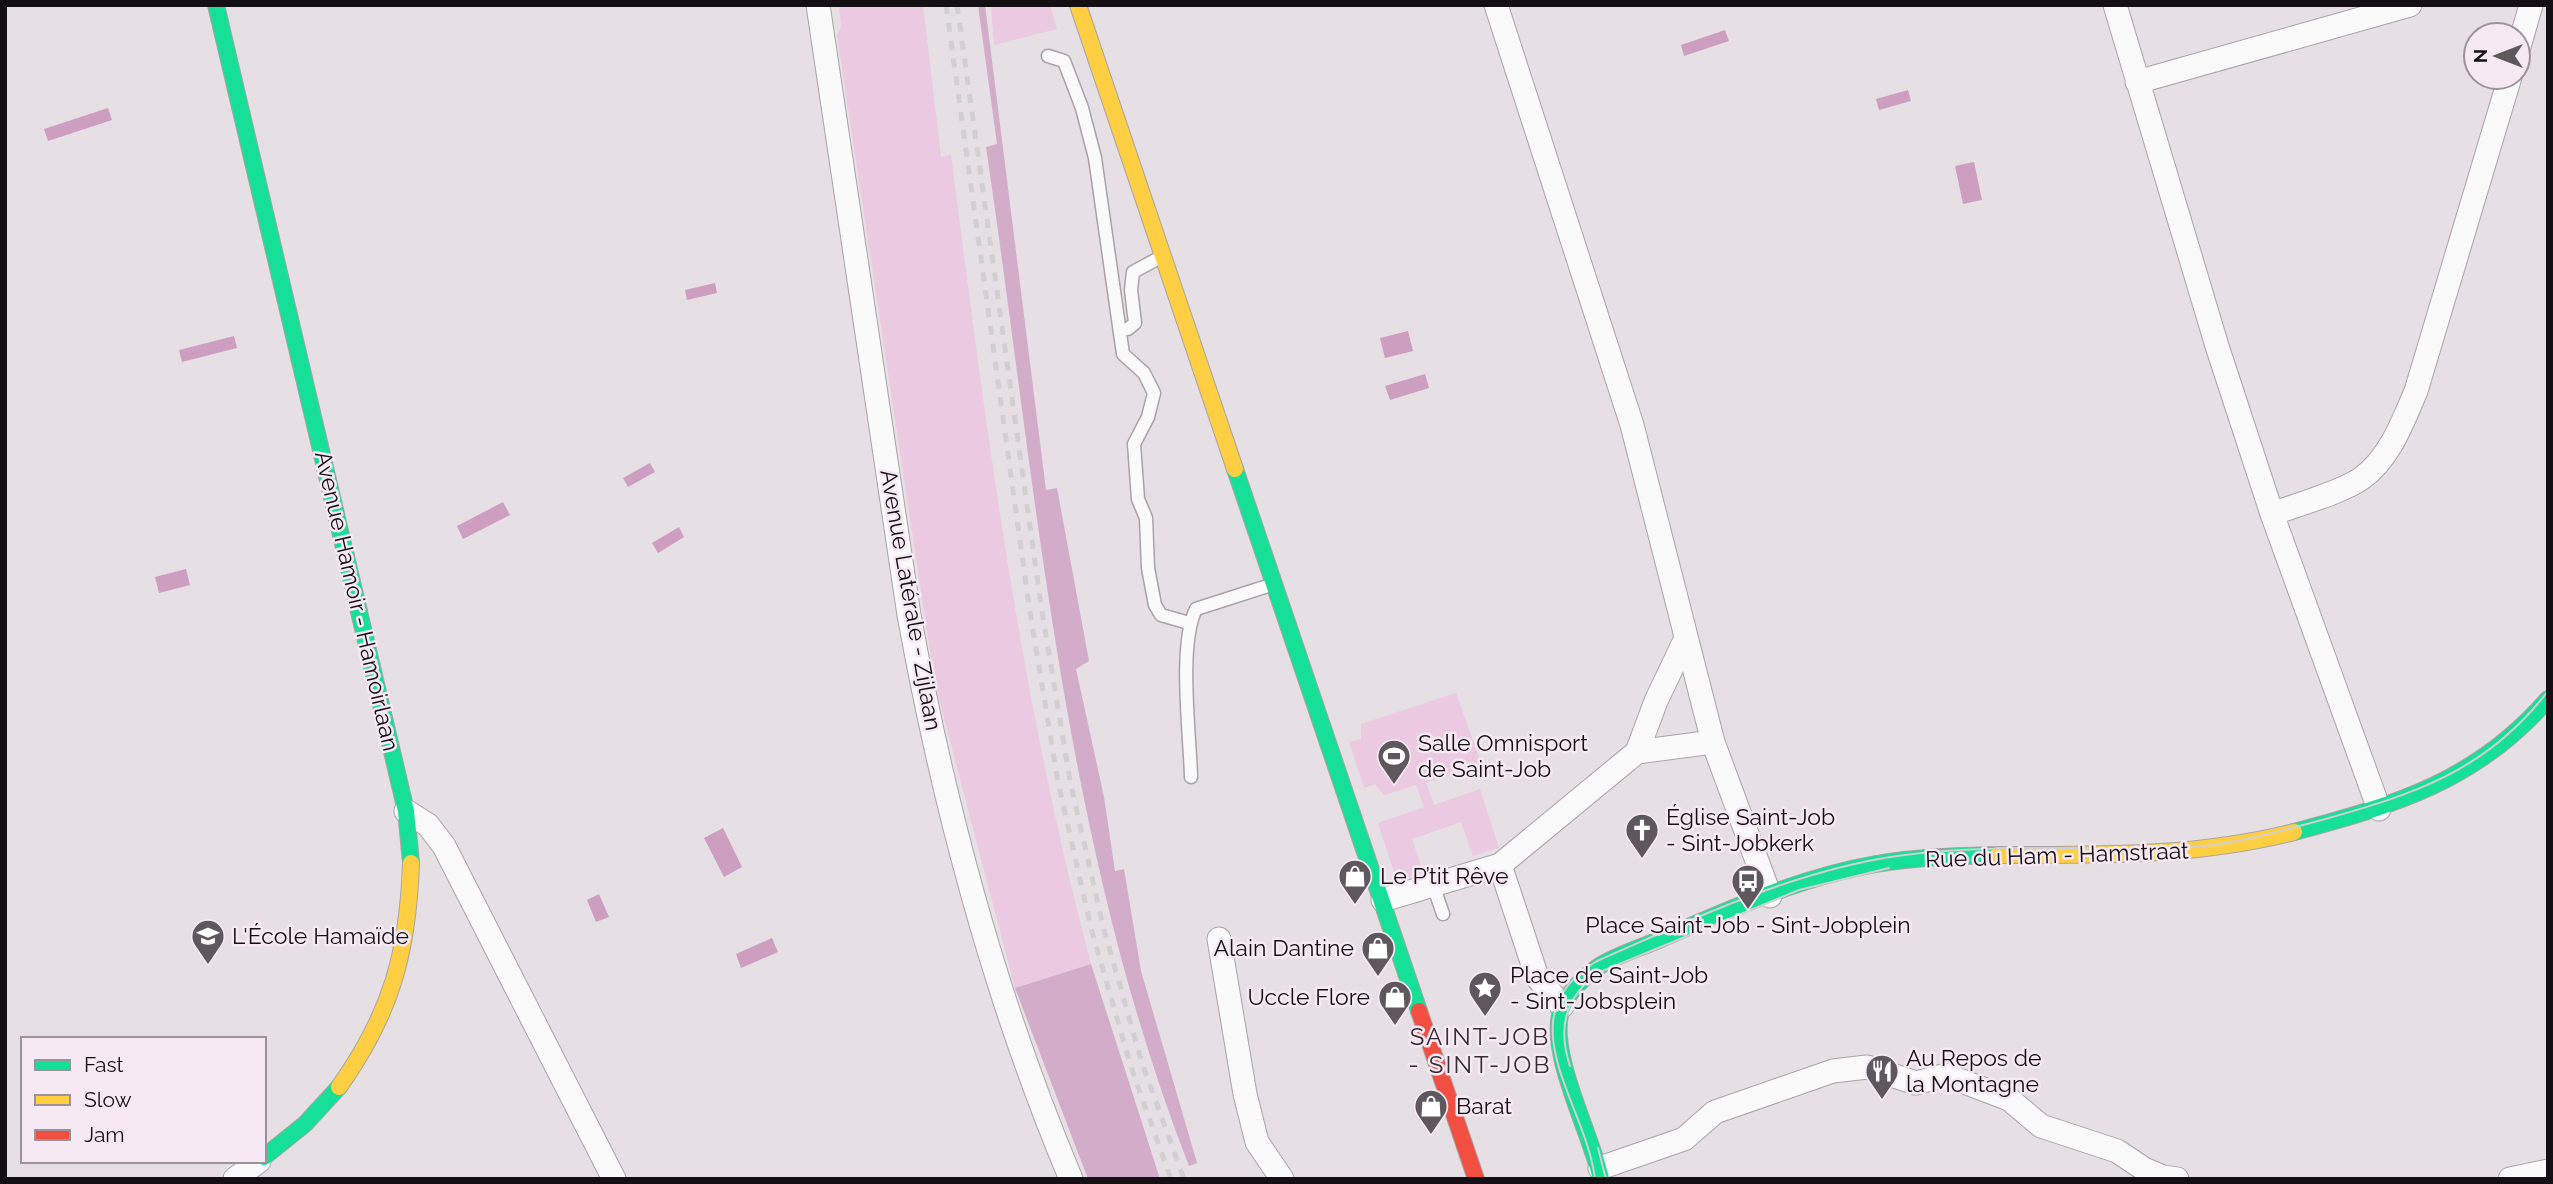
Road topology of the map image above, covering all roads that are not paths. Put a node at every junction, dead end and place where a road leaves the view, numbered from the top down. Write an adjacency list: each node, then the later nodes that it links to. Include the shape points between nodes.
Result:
1 (216, 5): 21 (street, Avenue Hamoir - Hamoirlaan)
2 (818, 5): 36 (street, Avenue Latérale - Zijlaan, via 927,713 1003,996)
3 (1078, 5): 10 (street)
4 (1496, 5): 15 (street, via 1632,425)
5 (2115, 5): 8 (street)
6 (2410, 5): 8 (street)
7 (1048, 56): 14 (lane, via 1064,61 1092,146 1123,354 1144,373 1154,393 1134,444 1155,606 1161,615)
8 (2137, 82): 12 (street)
9 (2506, 91): 12 (street, via 2416,391 2401,426 2383,457 2362,478)
10 (1161, 257): 11 (lane, via 1133,272 1135,323); 13 (street)
11 (1128, 329)
12 (2272, 514): 20 (street)
13 (1273, 584): 14 (lane, via 1196,609); 25 (street)
14 (1189, 623): 19 (lane)
15 (1686, 638): 17 (street); 18 (street)
16 (2548, 699): 20 (street, Rue du Ham - Hamstraat, via 2485,761 2448,783)
17 (1713, 743): 18 (street); 24 (street)
18 (1637, 752): 22 (street)
19 (1191, 777)
20 (2379, 809): 24 (street, Rue du Ham - Hamstraat, via 2257,842 2197,851 1899,861 1846,870)
21 (406, 811): 29 (street, Avenue Hamoir - Hamoirlaan, via 413,858 411,914 404,958 377,1034 327,1102); 35 (street, via 428,825 444,846)
22 (1500, 865): 23 (street); 28 (street, via 1537,977)
23 (1433, 886): 25 (street); 26 (lane)
24 (1770, 896): 28 (street, Rue du Ham - Hamstraat, via 1600,965 1573,986)
25 (1383, 900): 38 (street)
26 (1443, 914)
27 (1219, 939): 37 (street, via 1257,1142)
28 (1562, 1006): 32 (street, via 1557,1025 1559,1045)
29 (266, 1155)
30 (256, 1163): 34 (street)
31 (2548, 1171): 33 (street)
32 (1600, 1173): 39 (street, via 1684,1139 1715,1112 1833,1071 1867,1067 1916,1083 1946,1075 2009,1099 2041,1126 2117,1151 2144,1169)
33 (2517, 1178)
34 (235, 1179)
35 (614, 1179)
36 (1071, 1179)
37 (1282, 1179)
38 (1476, 1179)
39 (2177, 1179)

